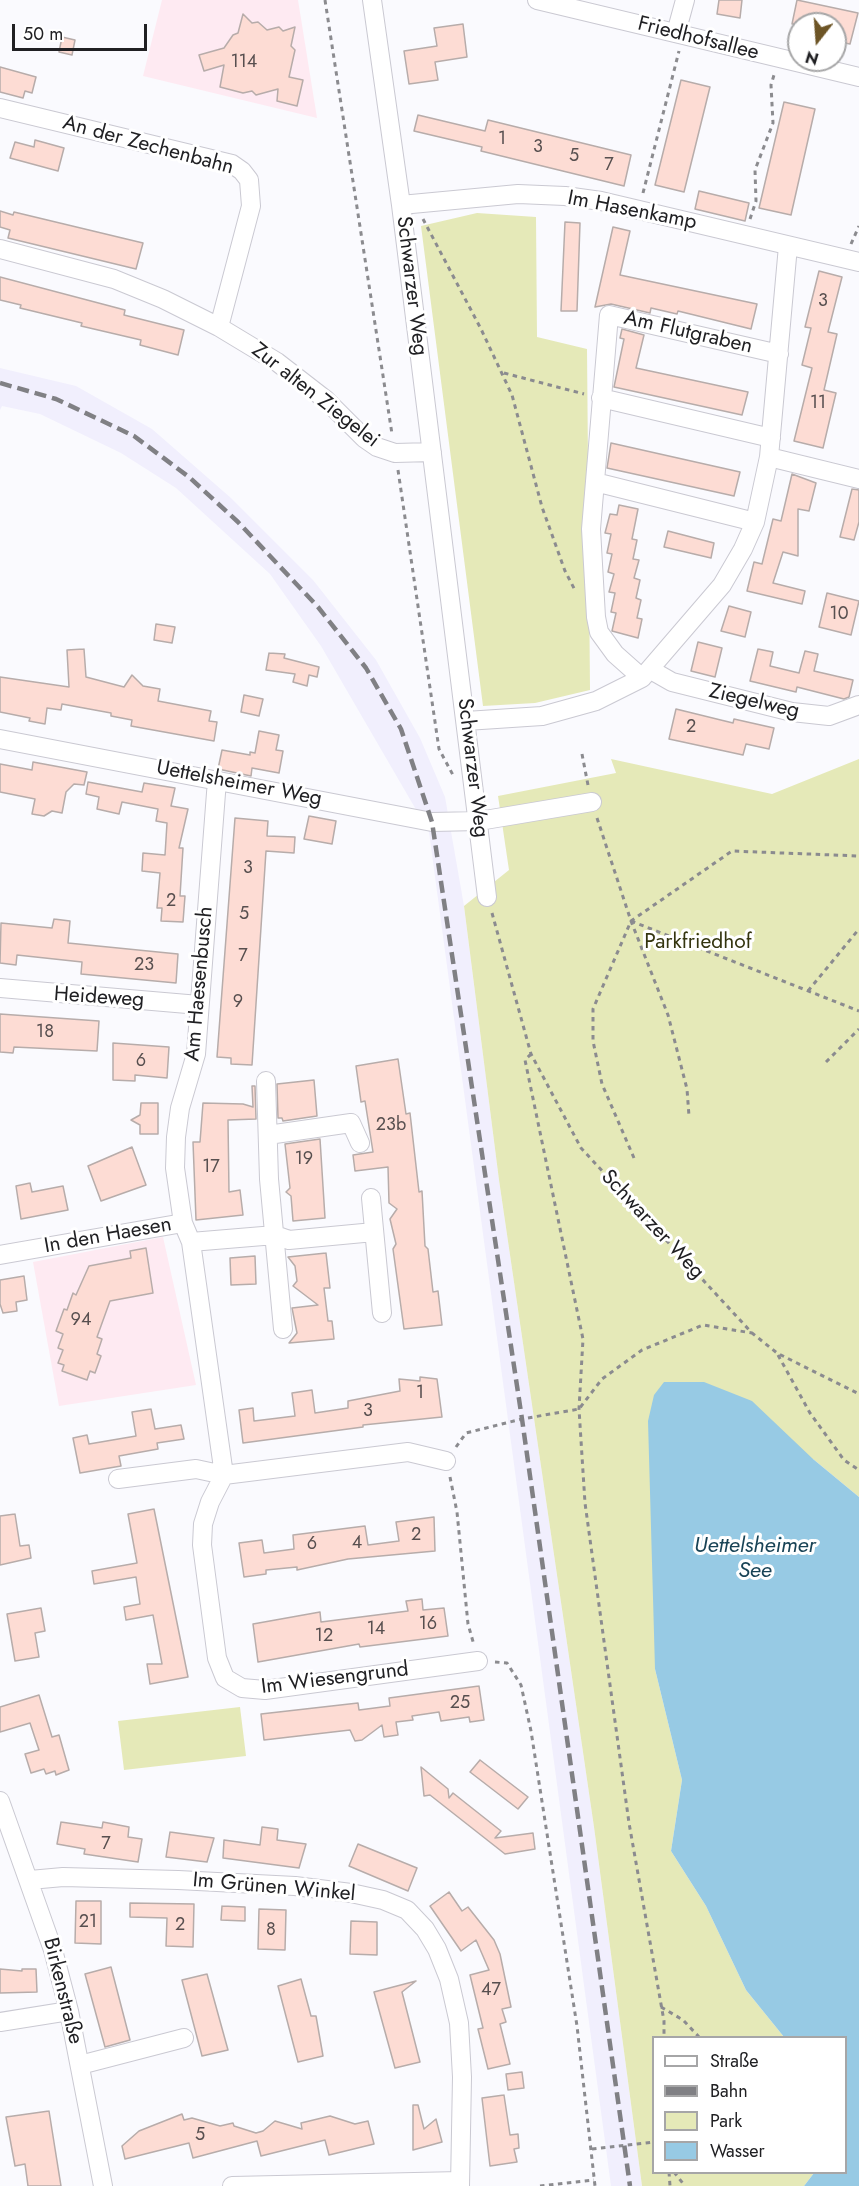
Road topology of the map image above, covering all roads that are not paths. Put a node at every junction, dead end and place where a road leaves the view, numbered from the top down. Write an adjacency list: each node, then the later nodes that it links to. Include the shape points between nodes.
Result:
1 (372, 0): 7 (street, Schwarzer Weg)
2 (537, 0): 4 (street, Friedhofsallee)
3 (685, 0): 4 (street)
4 (679, 34): 5 (street, Friedhofsallee)
5 (859, 77)
6 (0, 108): 11 (street, An der Zechenbahn, via 232,164 242,171 249,180 251,206)
7 (408, 204): 8 (street, Im Hasenkamp, via 518,194 574,197); 15 (street, Schwarzer Weg)
8 (788, 246): 10 (street, Im Hasenkamp); 12 (street, Am Flutgraben)
9 (0, 249): 11 (street, Zur alten Ziegelei, via 114,279)
10 (859, 262)
11 (219, 327): 15 (street, Zur alten Ziegelei, via 285,368 377,447 395,453)
12 (779, 354): 13 (street, Am Flutgraben, via 609,315); 14 (street, Am Flutgraben)
13 (601, 398): 14 (street); 18 (street, Am Flutgraben)
14 (771, 438): 16 (street, Am Flutgraben)
15 (432, 452): 22 (street, Schwarzer Weg)
16 (769, 457): 17 (street); 19 (street, Am Flutgraben)
17 (859, 479)
18 (595, 482): 19 (street); 20 (street, Am Flutgraben, via 591,529 600,632 615,654)
19 (755, 522): 20 (street, Am Flutgraben, via 722,585)
20 (646, 674): 21 (street, Ziegelweg, via 792,712 829,716); 22 (street, Am Flutgraben, via 596,701 542,716)
21 (859, 705)
22 (466, 721): 26 (street, Schwarzer Weg)
23 (0, 739): 24 (street, Uettelsheimer Weg)
24 (217, 780): 26 (street, Uettelsheimer Weg, via 432,822); 29 (street, Am Haesenbusch)
25 (592, 802): 26 (street, Uettelsheimer Weg)
26 (479, 821): 27 (street, Schwarzer Weg)
27 (487, 897)
28 (0, 988): 29 (street, Heideweg)
29 (199, 1005): 34 (street, Am Haesenbusch, via 196,1054 176,1137 175,1168)
30 (266, 1081): 31 (street)
31 (268, 1135): 32 (street, via 351,1123); 36 (street)
32 (360, 1143)
33 (371, 1198): 35 (street)
34 (183, 1223): 37 (street, In den Haesen); 38 (street, In den Haesen)
35 (374, 1232): 36 (street, In den Haesen, via 289,1240); 39 (street)
36 (275, 1235): 37 (street, In den Haesen); 40 (street)
37 (191, 1242): 42 (street)
38 (0, 1255)
39 (381, 1313)
40 (283, 1329)
41 (446, 1461): 42 (street, via 408,1452)
42 (224, 1475): 43 (street, via 195,1468); 44 (street, Im Wiesengrund, via 202,1524 202,1545 218,1658 225,1678 242,1688 265,1690)
43 (118, 1479)
44 (478, 1661)
45 (0, 1801): 46 (street, Birkenstraße)
46 (30, 1880): 47 (street, Birkenstraße); 51 (street, Im Grünen Winkel, via 63,1877 295,1886 351,1893 407,1910 437,1949 459,2023)
47 (69, 2011): 48 (street); 50 (street, Birkenstraße)
48 (0, 2022)
49 (184, 2038): 50 (street)
50 (80, 2065): 52 (street, Birkenstraße)
51 (460, 2184): 53 (street)
52 (103, 2186)
53 (232, 2186)

